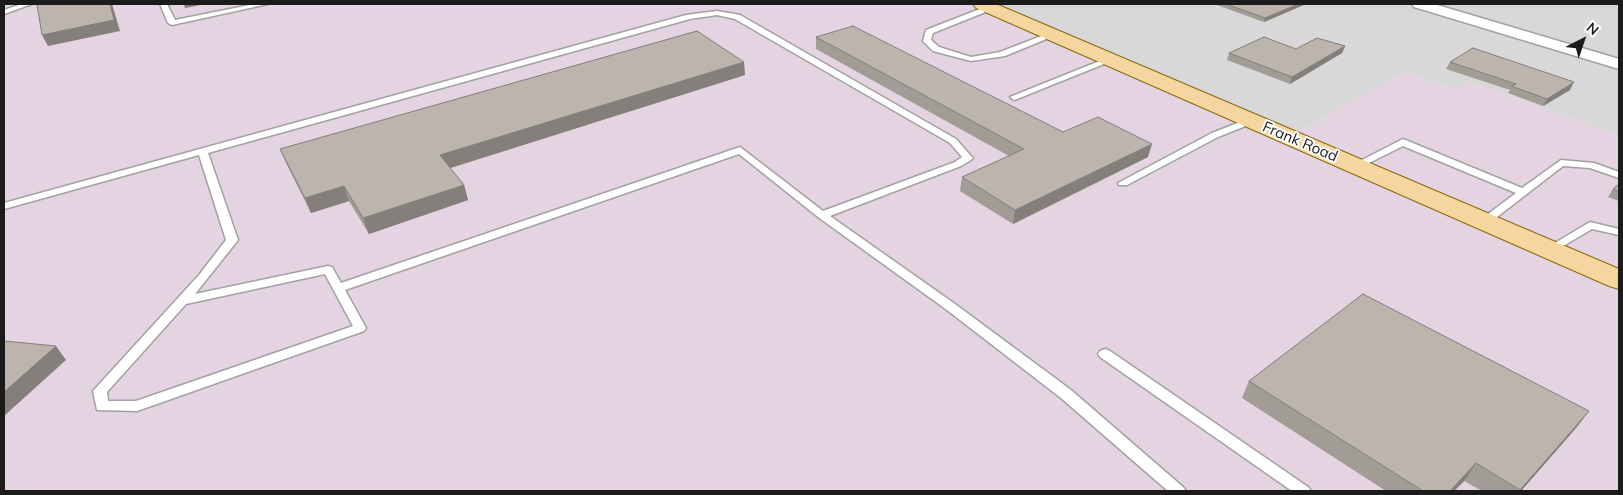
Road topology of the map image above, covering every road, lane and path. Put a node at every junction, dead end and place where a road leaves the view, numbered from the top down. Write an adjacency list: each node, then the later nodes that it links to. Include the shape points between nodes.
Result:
1 (28, 4): 6 (lane)
2 (164, 4): 3 (lane, via 172,23)
3 (264, 4)
4 (1419, 4): 9 (street)
5 (986, 6): 7 (main road, Frank Road); 7 (lane, via 929,32 927,41 936,49 971,59 1002,54)
6 (4, 12)
7 (1052, 35): 8 (main road, Frank Road)
8 (1110, 60): 10 (lane); 11 (main road, Frank Road)
9 (1619, 64)
10 (1014, 97)
11 (1250, 121): 13 (main road, Frank Road); 15 (lane, via 1215,135)
12 (203, 151): 17 (lane); 18 (lane, via 689,17 717,13 737,17 936,131 953,141 968,158); 24 (lane, via 232,240)
13 (1355, 166): 16 (lane, via 1402,142); 19 (main road, Frank Road)
14 (1619, 175): 16 (lane, via 1591,165 1562,164)
15 (1123, 183)
16 (1524, 192): 19 (lane)
17 (4, 206)
18 (822, 215): 23 (lane, via 740,150); 26 (lane, via 1066,394)
19 (1484, 222): 21 (main road, Frank Road)
20 (1619, 232): 21 (lane, via 1590,225)
21 (1549, 250): 22 (main road, Frank Road)
22 (1619, 280)
23 (338, 288): 24 (lane, via 328,270); 24 (lane, via 360,328 137,406 102,406 100,391)
24 (182, 301)
25 (1105, 354): 27 (lane)
26 (1178, 491)
27 (1303, 491)

